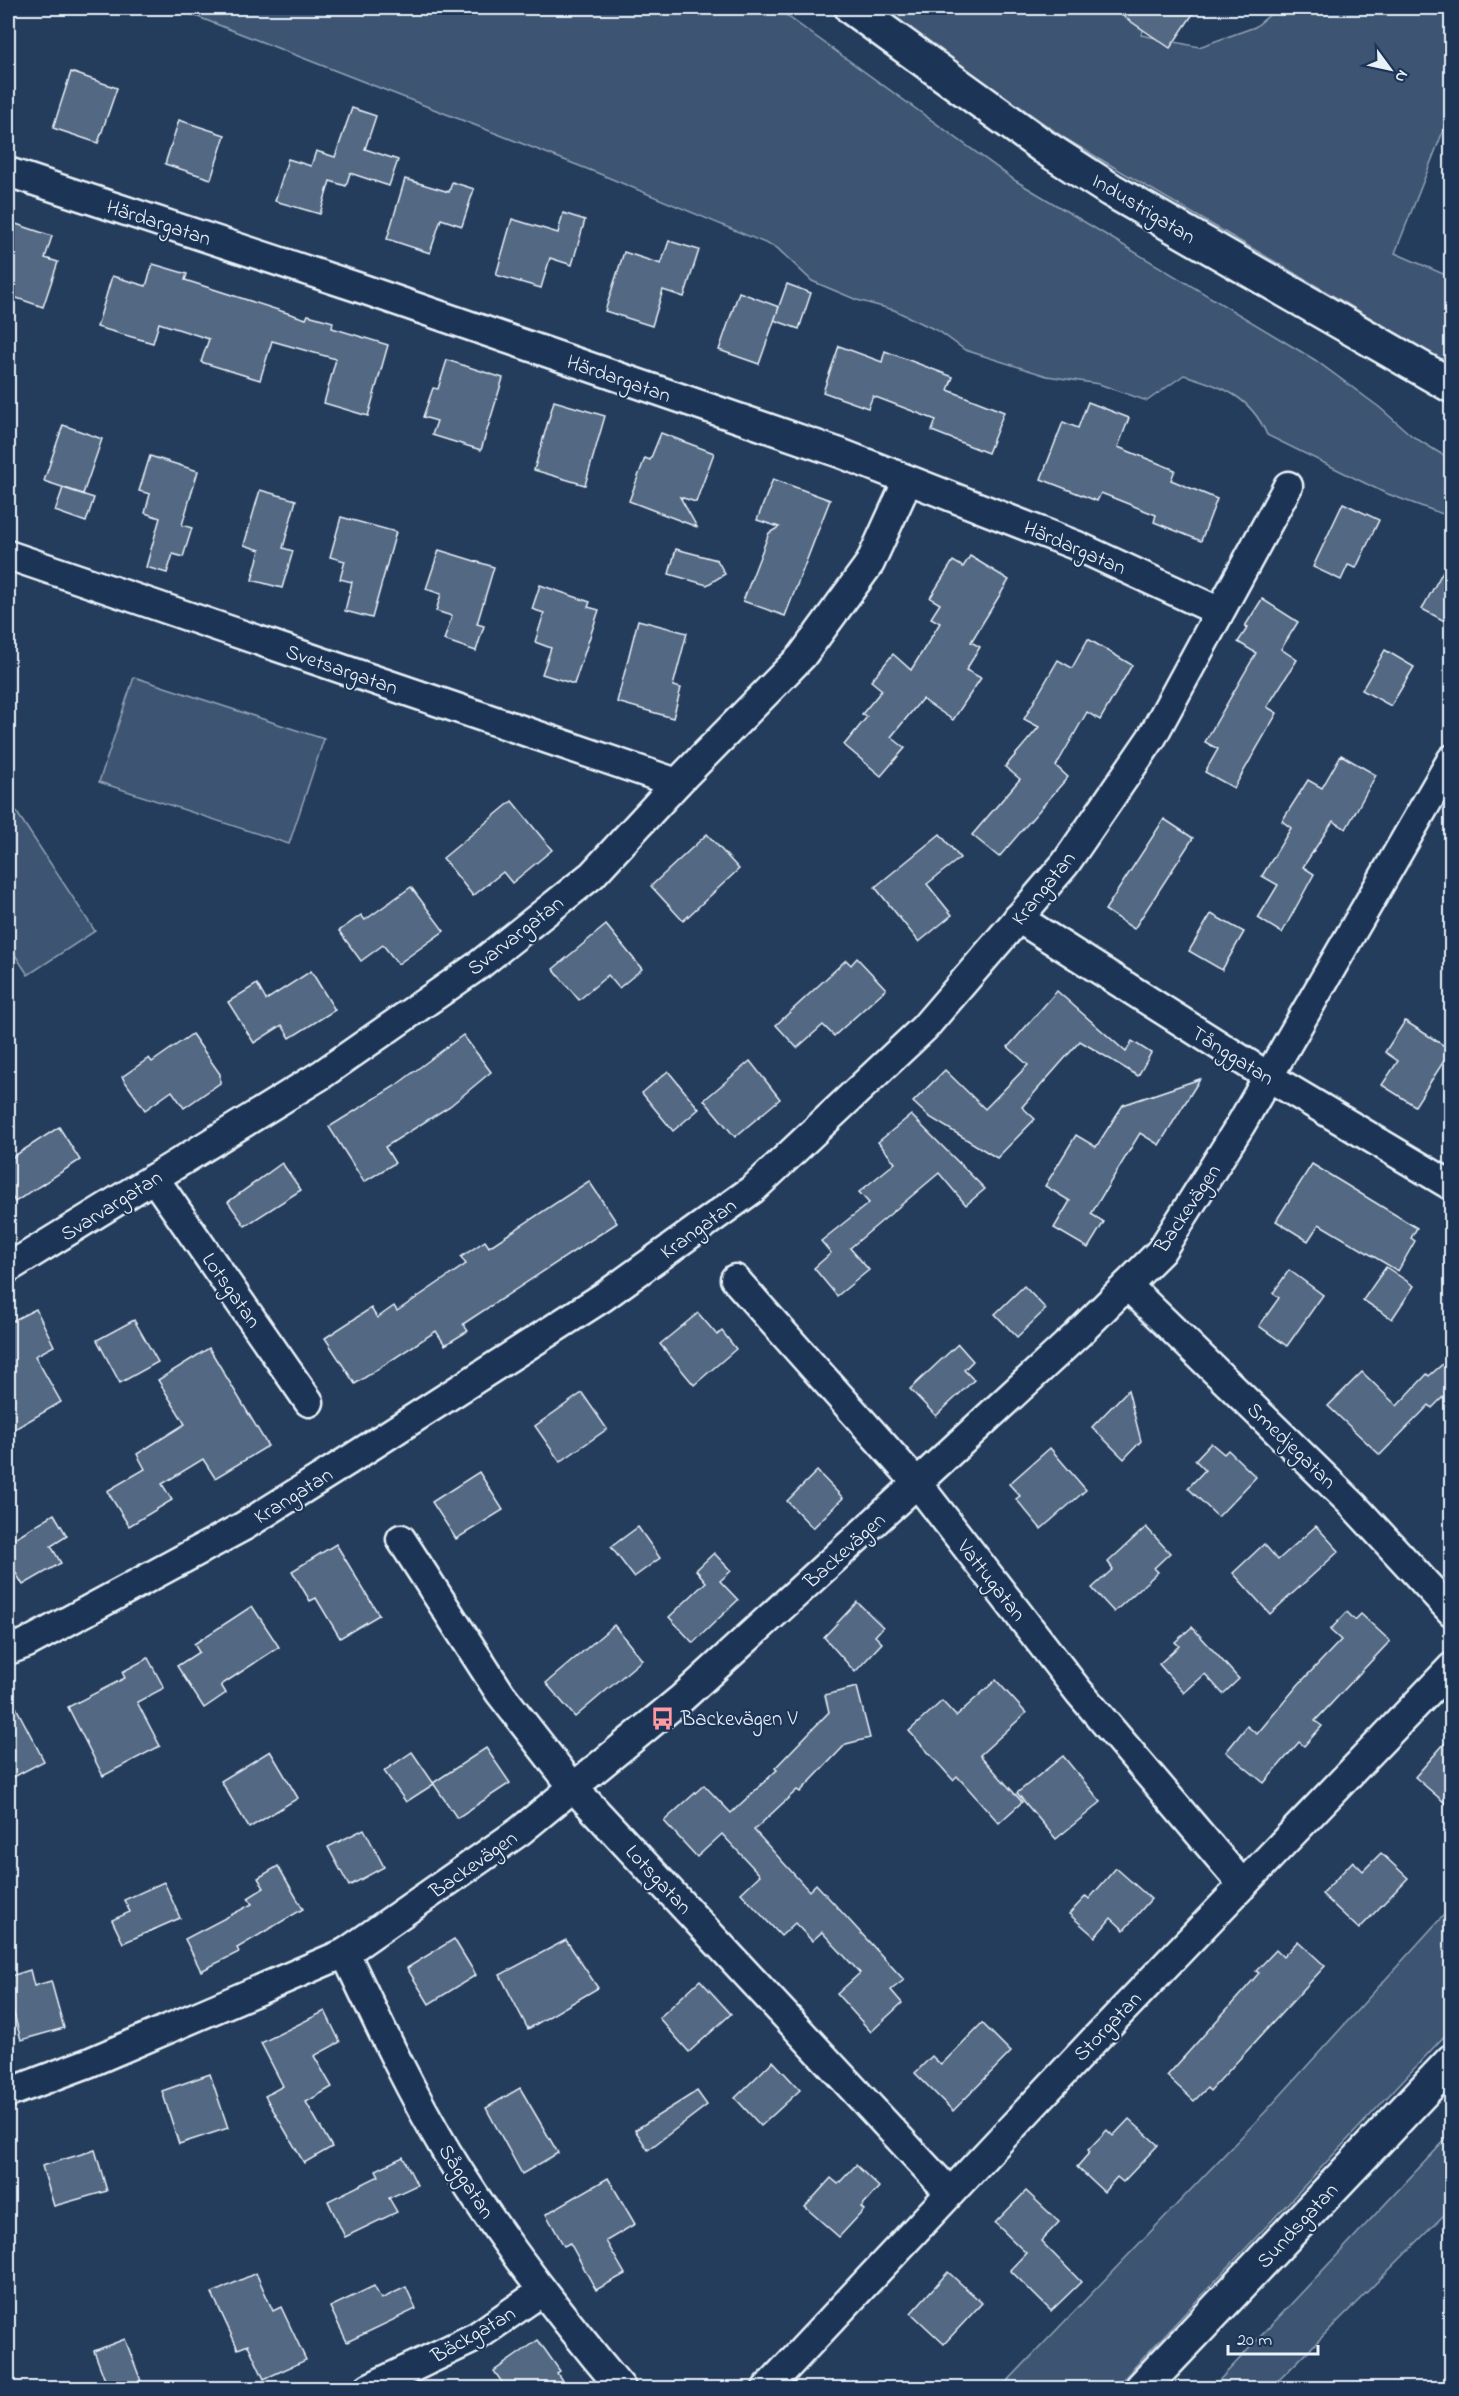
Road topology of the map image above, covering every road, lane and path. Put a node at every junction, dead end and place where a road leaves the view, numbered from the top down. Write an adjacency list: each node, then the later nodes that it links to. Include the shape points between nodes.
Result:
1 (852, 8): 3 (street, Industrigatan, via 1044,147 1111,190)
2 (8, 172): 4 (street, Härdargatan, via 371,292)
3 (1452, 386)
4 (908, 480): 7 (street, Härdargatan, via 1075,545 1218,611); 9 (street, Svarvargatan, via 870,563 802,656)
5 (1287, 486): 7 (street, Krangatan)
6 (8, 555): 9 (street, Svetsargatan)
7 (1216, 614): 10 (street, Krangatan, via 1152,737 1065,864)
8 (1452, 759): 11 (street, Backevägen)
9 (677, 783): 12 (street, Svarvargatan, via 592,875 479,965 321,1075)
10 (1018, 918): 11 (street, Tånggatan); 21 (street, Krangatan, via 924,1028 753,1189 603,1297 263,1514)
11 (1269, 1077): 13 (street, Tånggatan); 16 (street, Backevägen, via 1161,1251)
12 (154, 1178): 14 (street, Svarvargatan); 17 (street, Lotsgatan)
13 (1452, 1186)
14 (8, 1268)
15 (735, 1280): 18 (street, Vattugatan)
16 (1126, 1285): 18 (street, Backevägen); 20 (street, Smedjegatan, via 1353,1505)
17 (309, 1402)
18 (917, 1483): 23 (street, Backevägen, via 682,1698); 24 (street, Vattugatan, via 1079,1692)
19 (400, 1539): 23 (street, Lotsgatan, via 500,1693)
20 (1452, 1611)
21 (8, 1650)
22 (1452, 1667): 24 (street, Storgatan)
23 (573, 1787): 25 (street, Backevägen, via 520,1831); 28 (street, Lotsgatan)
24 (1243, 1885): 28 (street, Storgatan)
25 (345, 1953): 27 (street, Backevägen); 29 (street, Såggatan, via 405,2079 442,2144)
26 (1452, 2061): 33 (street, Sundsgatan)
27 (8, 2093)
28 (950, 2193): 32 (street, Storgatan)
29 (541, 2292): 30 (street, Bäckgatan, via 476,2337); 31 (street, Såggatan)
30 (369, 2388)
31 (621, 2388)
32 (767, 2388)
33 (1142, 2388)

